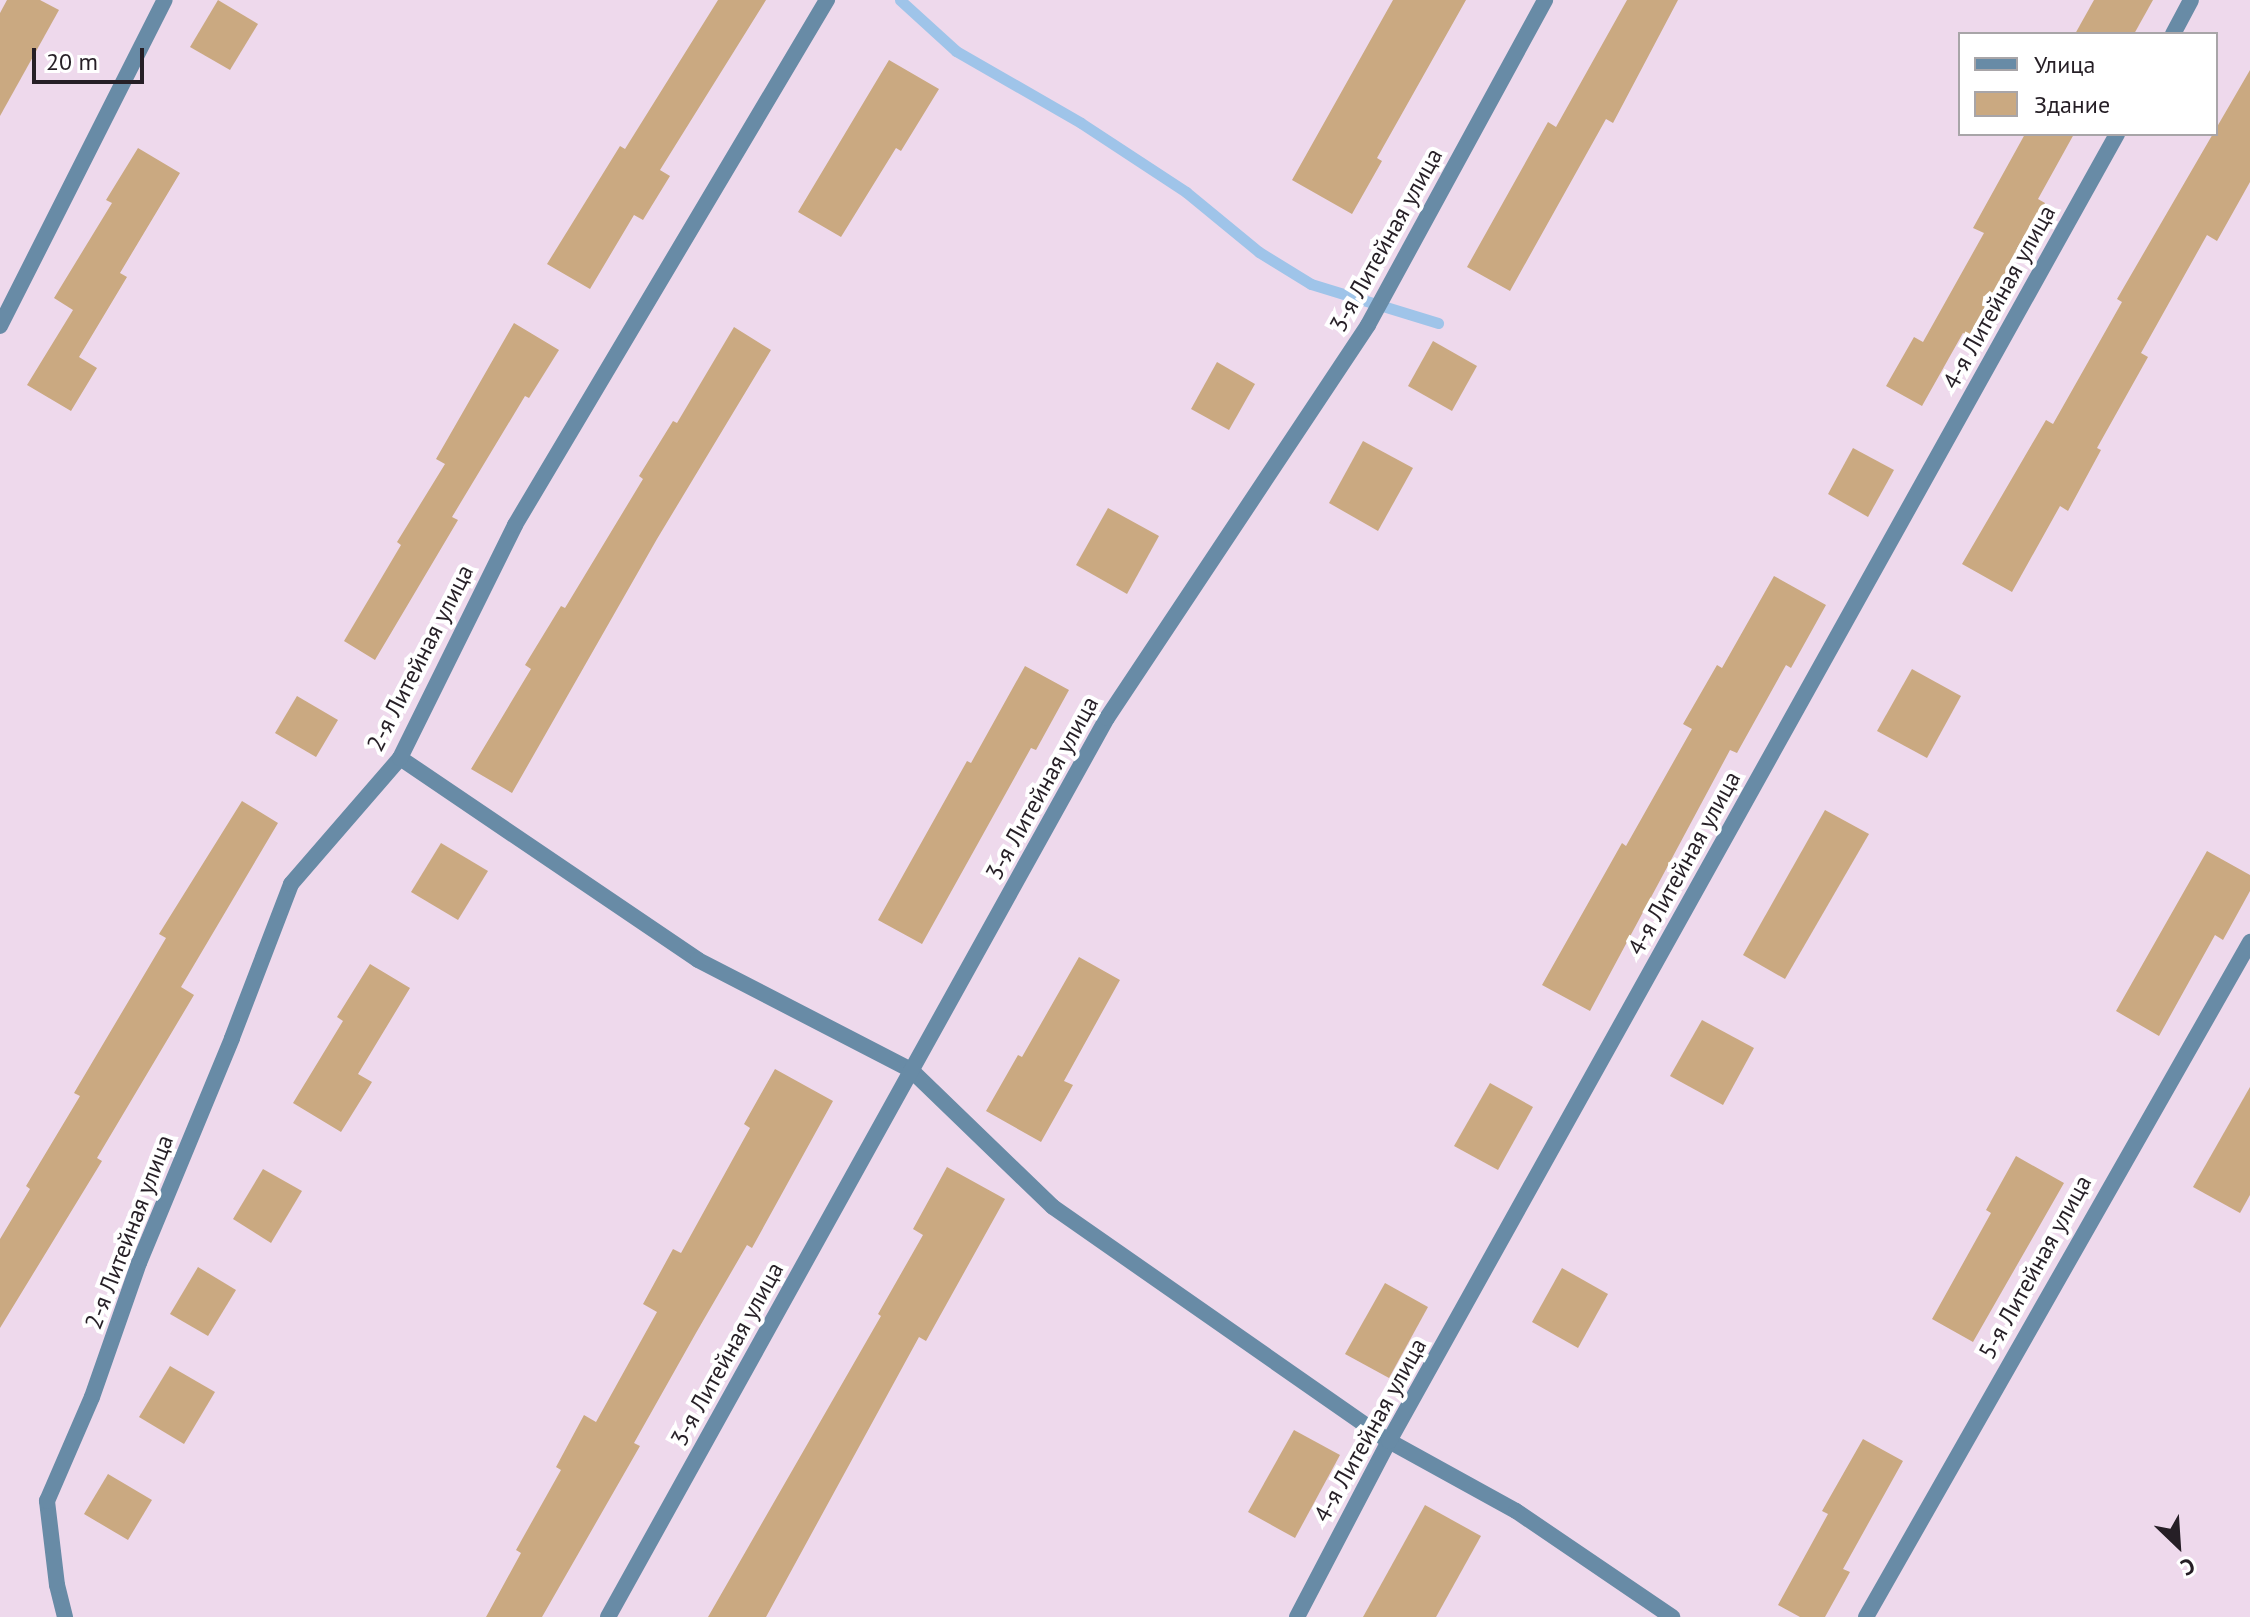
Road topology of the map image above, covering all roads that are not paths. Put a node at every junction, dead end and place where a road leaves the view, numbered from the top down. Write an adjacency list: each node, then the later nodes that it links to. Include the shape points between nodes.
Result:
1 (165, 0): 7 (street)
2 (827, 0): 8 (street, 2-я Литейная улица, via 515,525)
3 (1545, 0): 10 (street, 3-я Литейная улица, via 1368,325 1107,718)
4 (2191, 0): 5 (street)
5 (2174, 32)
6 (2116, 136): 11 (street, 4-я Литейная улица)
7 (0, 326)
8 (400, 758): 10 (street, via 698,960); 12 (street, 2-я Литейная улица, via 291,884 139,1263 92,1397 47,1501)
9 (2250, 942): 16 (street, 5-я Литейная улица)
10 (911, 1070): 11 (street, via 1053,1207); 13 (street, 3-я Литейная улица)
11 (1389, 1441): 14 (street, 4-я Литейная улица); 15 (street, via 1516,1511)
12 (65, 1617)
13 (608, 1617)
14 (1297, 1617)
15 (1672, 1617)
16 (1866, 1617)

